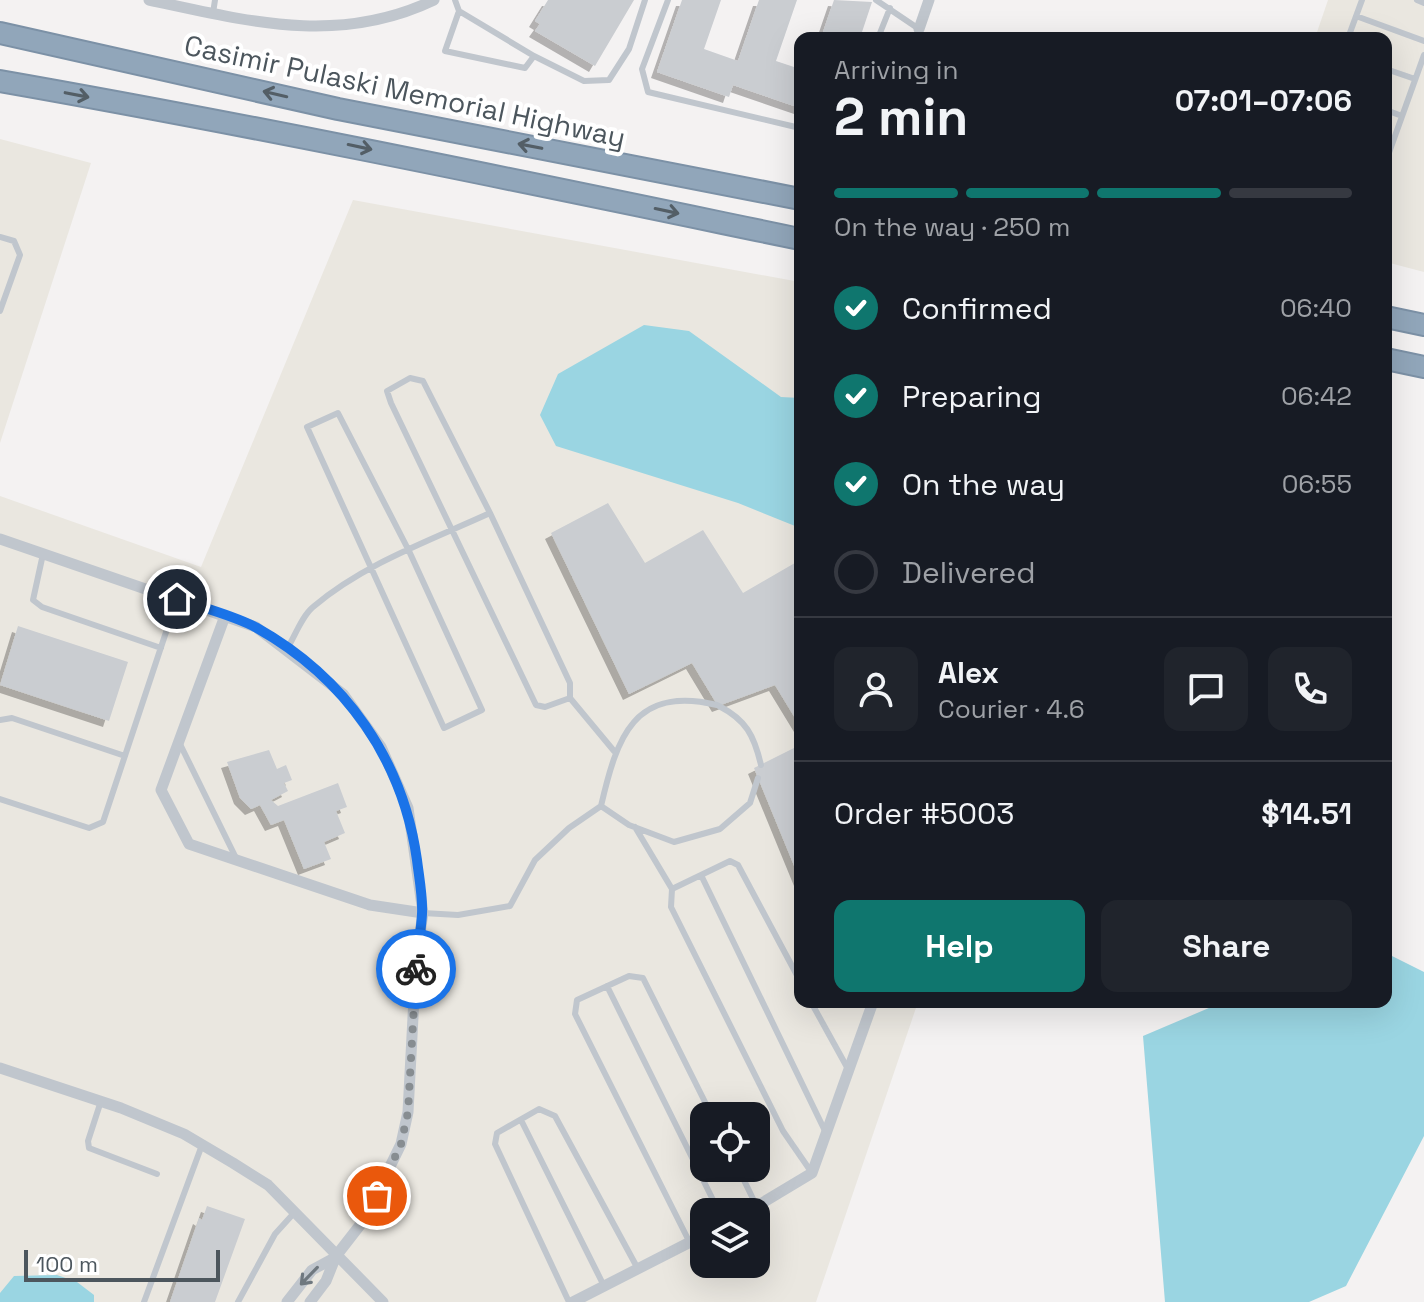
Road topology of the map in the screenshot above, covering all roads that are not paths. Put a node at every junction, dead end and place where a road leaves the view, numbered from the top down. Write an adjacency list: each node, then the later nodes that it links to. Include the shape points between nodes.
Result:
1 (149, 0): 14 (street)
2 (215, 0): 14 (lane)
3 (434, 0): 14 (street, via 400,16 319,28)
4 (455, 0): 13 (lane)
5 (645, 0): 23 (lane, via 629,49 609,80 584,81)
6 (668, 0): 29 (lane, via 642,69 648,92)
7 (876, 0): 12 (lane)
8 (929, 0): 18 (street)
9 (1362, 0): 15 (lane)
10 (1417, 0): 11 (lane)
11 (1424, 3)
12 (890, 8): 16 (lane); 17 (lane)
13 (459, 11): 23 (lane); 23 (lane, via 445,51 525,68)
14 (213, 13)
15 (1356, 16): 19 (lane); 21 (lane)
16 (880, 32)
17 (917, 32)
18 (918, 32)
19 (1350, 32)
20 (0, 33): 31 (highway, Casimir Pulaski Memorial Highway, one-way to 20, via 338,109)
21 (1424, 41)
22 (1424, 55): 25 (lane)
23 (534, 56)
24 (1392, 71): 25 (lane)
25 (1415, 79): 28 (lane)
26 (0, 81): 33 (highway, one-way to 33, via 211,123 329,140)
27 (1392, 112): 28 (lane)
28 (1402, 116): 30 (lane)
29 (794, 127)
30 (1392, 142)
31 (794, 198)
32 (0, 237): 34 (lane, via 14,241 20,255)
33 (794, 238)
34 (0, 311)
35 (1392, 318): 36 (highway)
36 (1424, 325)
37 (1392, 360): 38 (highway)
38 (1424, 367)
39 (490, 513): 40 (lane); 40 (lane, via 423,381 410,378 387,391); 49 (lane, via 570,683)
40 (454, 530): 42 (lane); 49 (lane, via 536,705)
41 (0, 539): 43 (street)
42 (409, 551): 44 (lane); 44 (lane, via 338,413 307,427); 44 (lane, via 482,710 444,728)
43 (43, 554): 45 (street); 47 (lane, via 33,600)
44 (369, 569): 48 (lane, via 311,608)
45 (177, 599): 46 (street); 47 (lane)
46 (225, 616): 48 (street, via 256,627); 51 (street)
47 (161, 648): 53 (lane)
48 (287, 649): 62 (street, via 343,694 381,747 408,808)
49 (570, 698): 52 (lane)
50 (0, 720): 53 (lane, via 12,718)
51 (179, 742): 59 (lane); 59 (street, via 161,790 189,844)
52 (614, 751): 54 (lane, via 644,713 666,702 690,699 738,716 754,736); 57 (lane)
53 (125, 756): 56 (lane, via 97,828)
54 (761, 765)
55 (758, 778): 58 (lane, via 750,803 720,829 674,842)
56 (0, 799)
57 (601, 806): 58 (lane); 62 (lane, via 535,860 510,906 458,915)
58 (635, 827): 61 (lane)
59 (238, 861): 62 (street, via 370,905)
60 (701, 875): 61 (lane); 63 (lane, via 730,861 738,865); 72 (lane)
61 (672, 889): 74 (lane, via 671,907 783,1131)
62 (423, 913): 80 (street, via 412,1072 401,1144 364,1220)
63 (794, 970)
64 (607, 986): 70 (lane, via 629,976 643,978); 76 (lane); 79 (lane, via 577,1000 575,1014)
65 (814, 1008): 68 (lane)
66 (871, 1008): 68 (street)
67 (0, 1068): 69 (street)
68 (849, 1072): 72 (street)
69 (101, 1101): 73 (street); 75 (lane, via 89,1148)
70 (705, 1102)
71 (521, 1120): 81 (lane, via 539,1109 555,1116); 82 (lane); 88 (lane, via 497,1133 495,1144)
72 (826, 1133): 74 (street)
73 (202, 1145): 78 (street, via 268,1185); 83 (lane)
74 (812, 1173): 77 (street)
75 (157, 1174)
76 (712, 1198)
77 (770, 1198)
78 (294, 1213): 80 (street); 84 (lane, via 275,1234)
79 (690, 1243): 81 (street)
80 (336, 1256): 85 (street, one-way to 85, via 312,1270); 86 (street); 87 (street)
81 (638, 1269): 82 (street)
82 (604, 1286): 88 (street)
83 (144, 1302)
84 (238, 1302)
85 (287, 1302)
86 (310, 1302)
87 (383, 1302)
88 (571, 1302)

